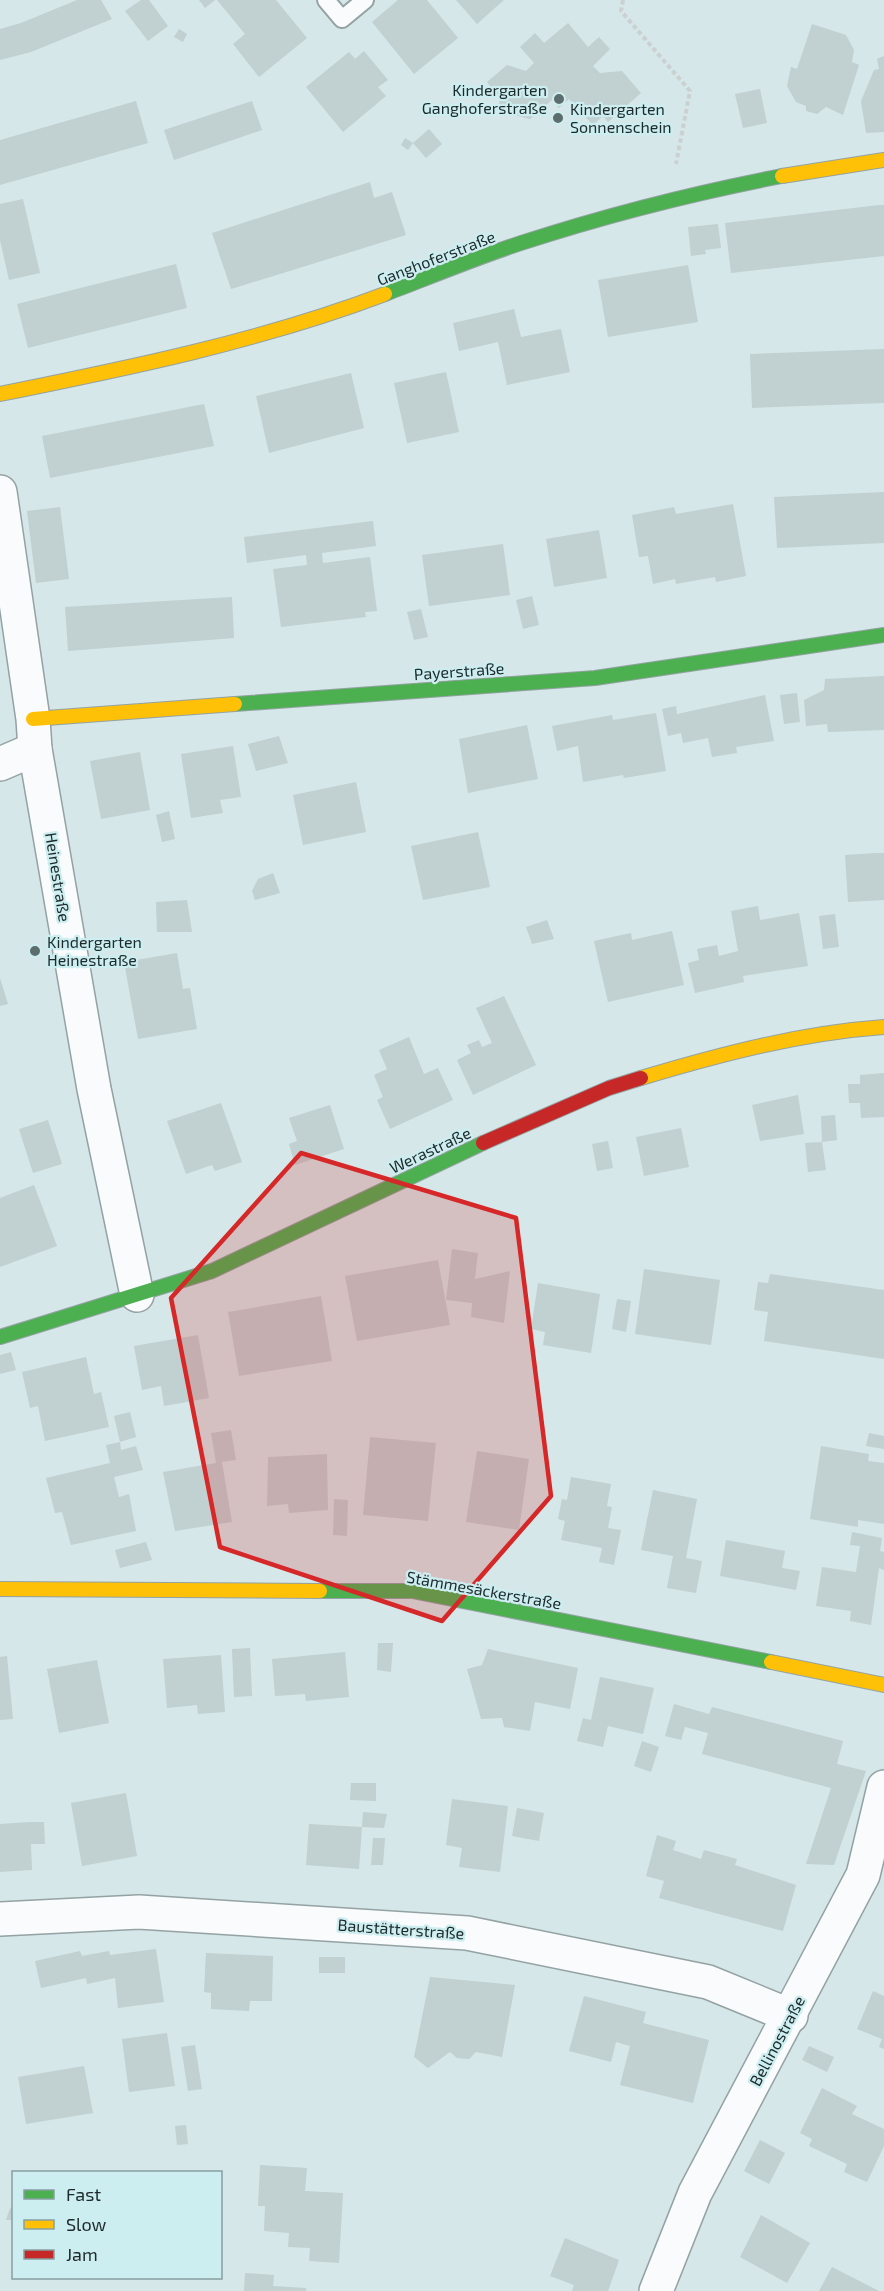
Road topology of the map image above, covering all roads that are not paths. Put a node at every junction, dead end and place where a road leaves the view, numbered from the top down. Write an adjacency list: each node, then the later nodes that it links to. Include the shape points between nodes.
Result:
1 (326, 0): 2 (lane, via 342,19)
2 (365, 0)
3 (884, 160): 4 (street, Ganghoferstraße, via 794,172 669,200 518,244 393,293 264,333 123,370)
4 (0, 394)
5 (0, 492): 7 (street, Heinestraße)
6 (884, 635): 7 (street, Payerstraße, via 595,678)
7 (34, 734): 8 (street); 10 (street, Heinestraße, via 94,1089)
8 (0, 764)
9 (884, 1027): 10 (street, Werastraße, via 839,1030 716,1055 609,1088 212,1271)
10 (137, 1295): 11 (street, Werastraße)
11 (0, 1336)
12 (0, 1589): 13 (street, Stämmesäckerstraße, via 412,1591)
13 (884, 1685)
14 (884, 1787): 16 (street, Bellinostraße, via 863,1875)
15 (0, 1919): 16 (street, Baustätterstraße, via 139,1912 467,1933 708,1982)
16 (790, 2016): 17 (street, Bellinostraße, via 695,2193)
17 (656, 2291)

